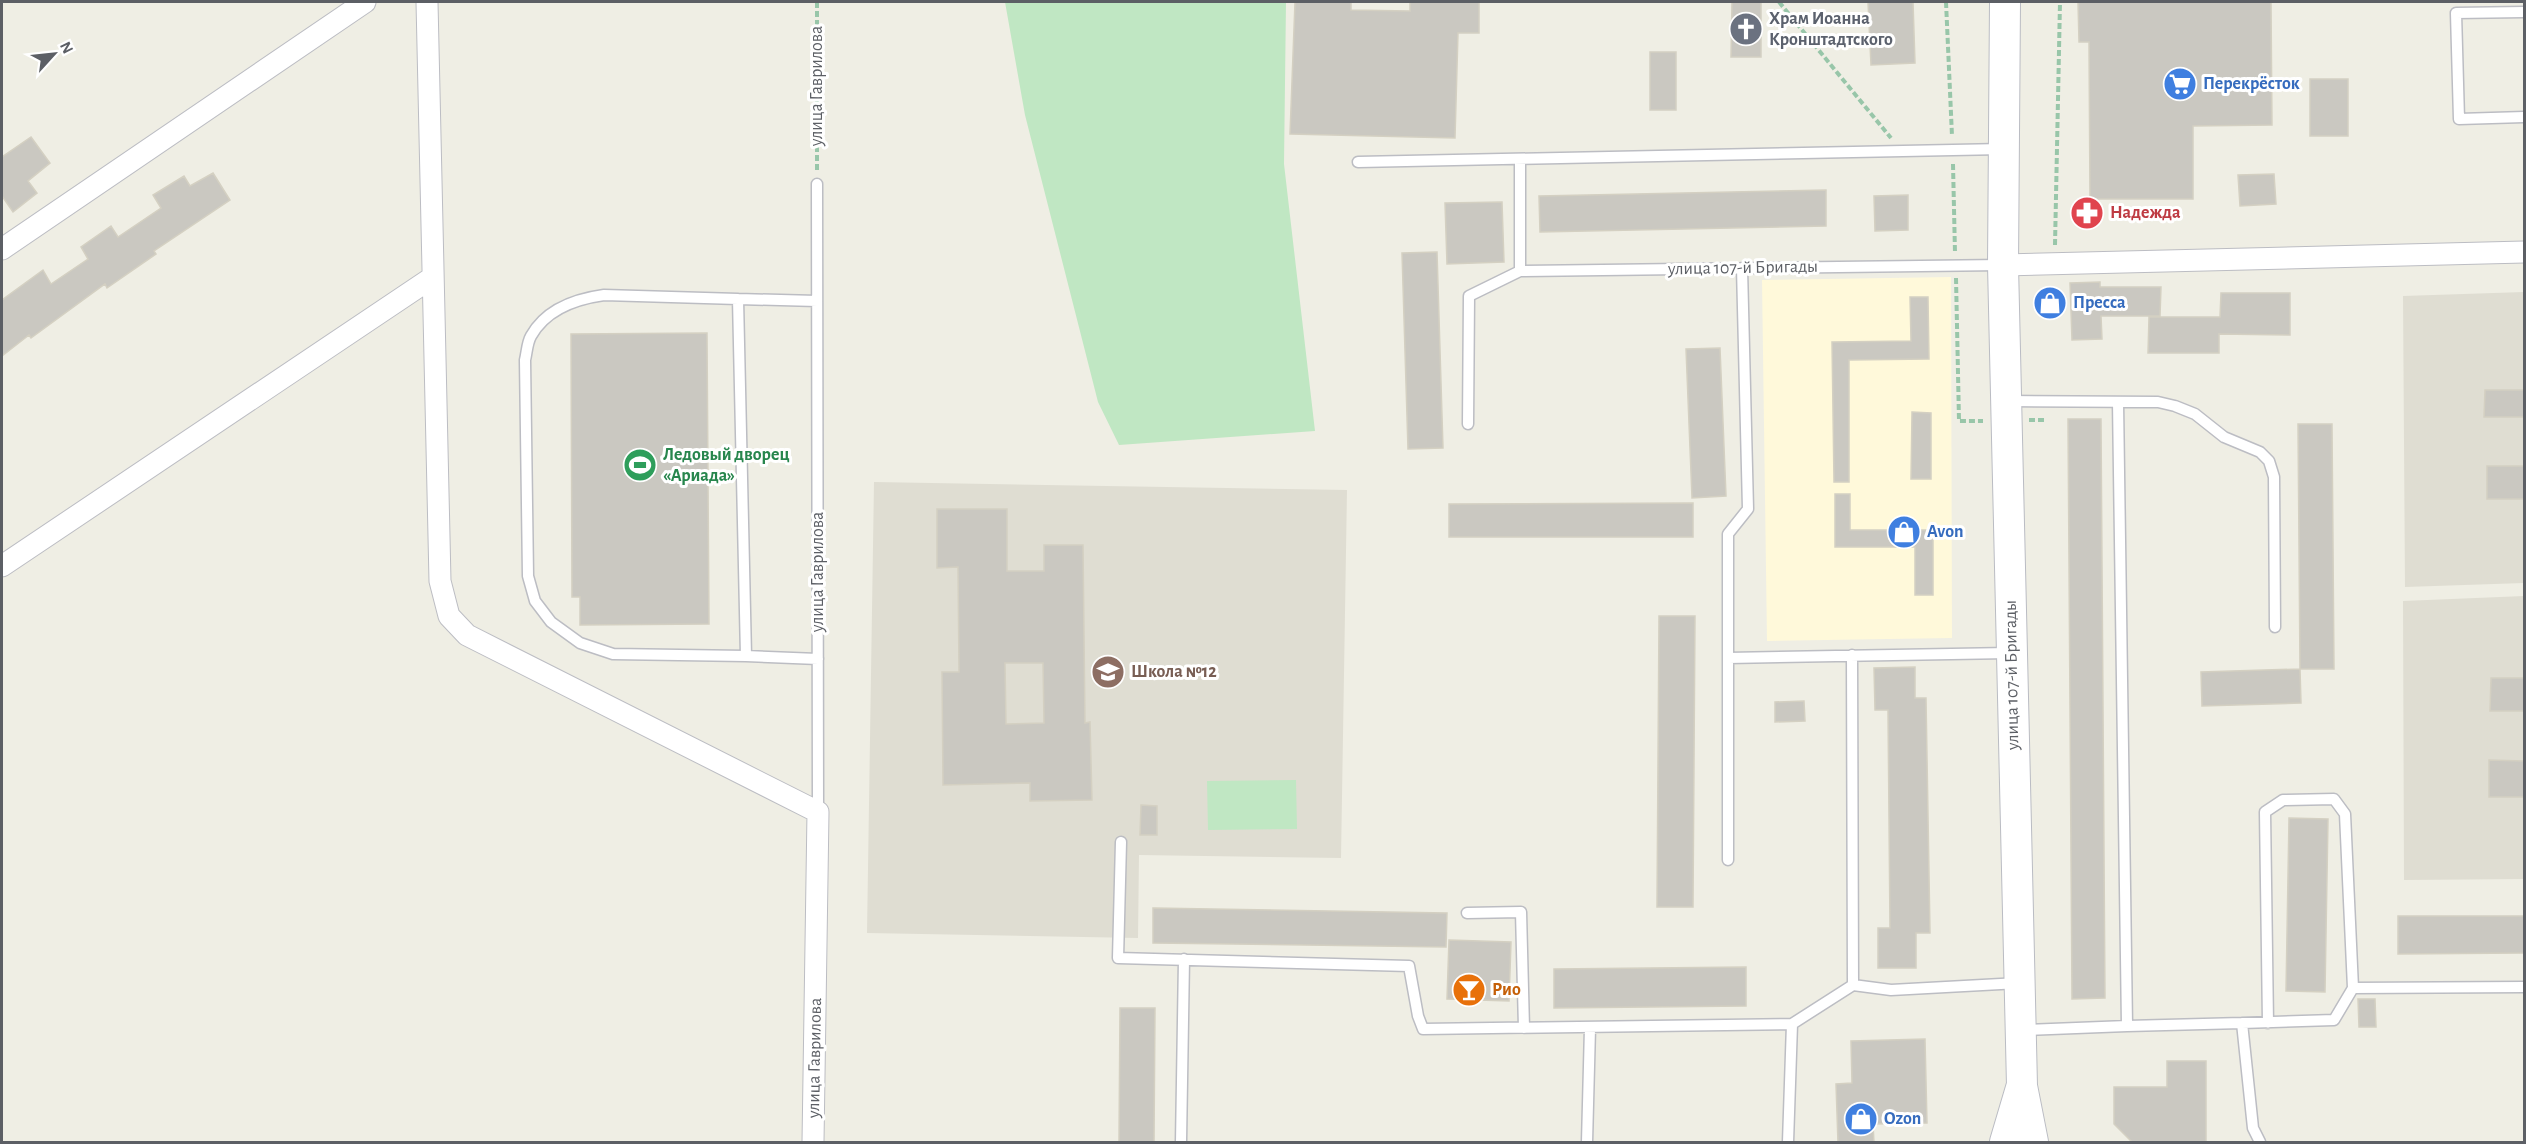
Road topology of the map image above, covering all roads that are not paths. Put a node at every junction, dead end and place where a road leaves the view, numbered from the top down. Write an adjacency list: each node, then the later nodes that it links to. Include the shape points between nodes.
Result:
1 (365, 2): 10 (street)
2 (427, 2): 15 (street)
3 (2005, 2): 6 (main road, улица 107-й Бригады)
4 (2524, 12): 5 (lane, via 2456,13 2460,119)
5 (2524, 117)
6 (2004, 149): 7 (lane); 12 (main road, улица 107-й Бригады)
7 (1520, 159): 8 (lane); 14 (lane)
8 (1358, 162)
9 (817, 184): 17 (lane, улица Гаврилова)
10 (2, 249)
11 (2524, 252): 12 (street)
12 (2002, 265): 13 (lane, улица 107-й Бригады); 19 (main road, улица 107-й Бригады)
13 (1742, 268): 14 (lane, улица 107-й Бригады); 26 (lane, via 1748,509 1728,534)
14 (1520, 271): 20 (lane, улица 107-й Бригады, via 1469,296)
15 (433, 277): 21 (street); 28 (street, via 440,582 449,616 466,635)
16 (738, 299): 17 (lane); 25 (lane); 25 (lane, via 604,295 583,298 563,305 543,320 530,337 525,360 528,576 535,601 551,622 580,643 613,654)
17 (818, 301): 27 (lane, улица Гаврилова)
18 (2118, 402): 19 (lane); 22 (lane, via 2175,406 2195,414 2224,437 2260,452 2269,461 2274,477); 40 (lane)
19 (2006, 411): 23 (main road, улица 107-й Бригады)
20 (1468, 424)
21 (2, 567)
22 (2275, 627)
23 (2012, 653): 24 (lane); 33 (main road, улица 107-й Бригады)
24 (1852, 655): 26 (lane); 34 (lane)
25 (746, 656): 27 (lane)
26 (1728, 658): 30 (lane)
27 (818, 659): 28 (lane, улица Гаврилова)
28 (818, 812): 45 (street, улица Гаврилова)
29 (1121, 842): 32 (lane, via 1118,958)
30 (1728, 860)
31 (1467, 913): 41 (lane, via 1521,912)
32 (1184, 959): 41 (lane, via 1409,966 1423,1029); 46 (lane)
33 (2020, 983): 34 (lane, via 1891,990); 43 (main road, улица 107-й Бригады)
34 (1853, 985): 39 (lane)
35 (2524, 987): 36 (lane)
36 (2353, 988): 38 (lane, via 2334,1020); 38 (lane, via 2345,814 2334,799 2283,800 2265,812)
37 (2242, 1023): 38 (lane); 40 (lane); 51 (lane, via 2253,1128)
38 (2268, 1023)
39 (1792, 1024): 42 (lane); 48 (lane)
40 (2127, 1026): 43 (lane)
41 (1524, 1028): 42 (lane)
42 (1590, 1028): 47 (lane)
43 (2021, 1030): 44 (main road, улица 107-й Бригады)
44 (2022, 1086): 49 (main road); 50 (main road)
45 (813, 1143)
46 (1181, 1143)
47 (1587, 1143)
48 (1788, 1143)
49 (2005, 1143)
50 (2033, 1143)
51 (2260, 1143)

